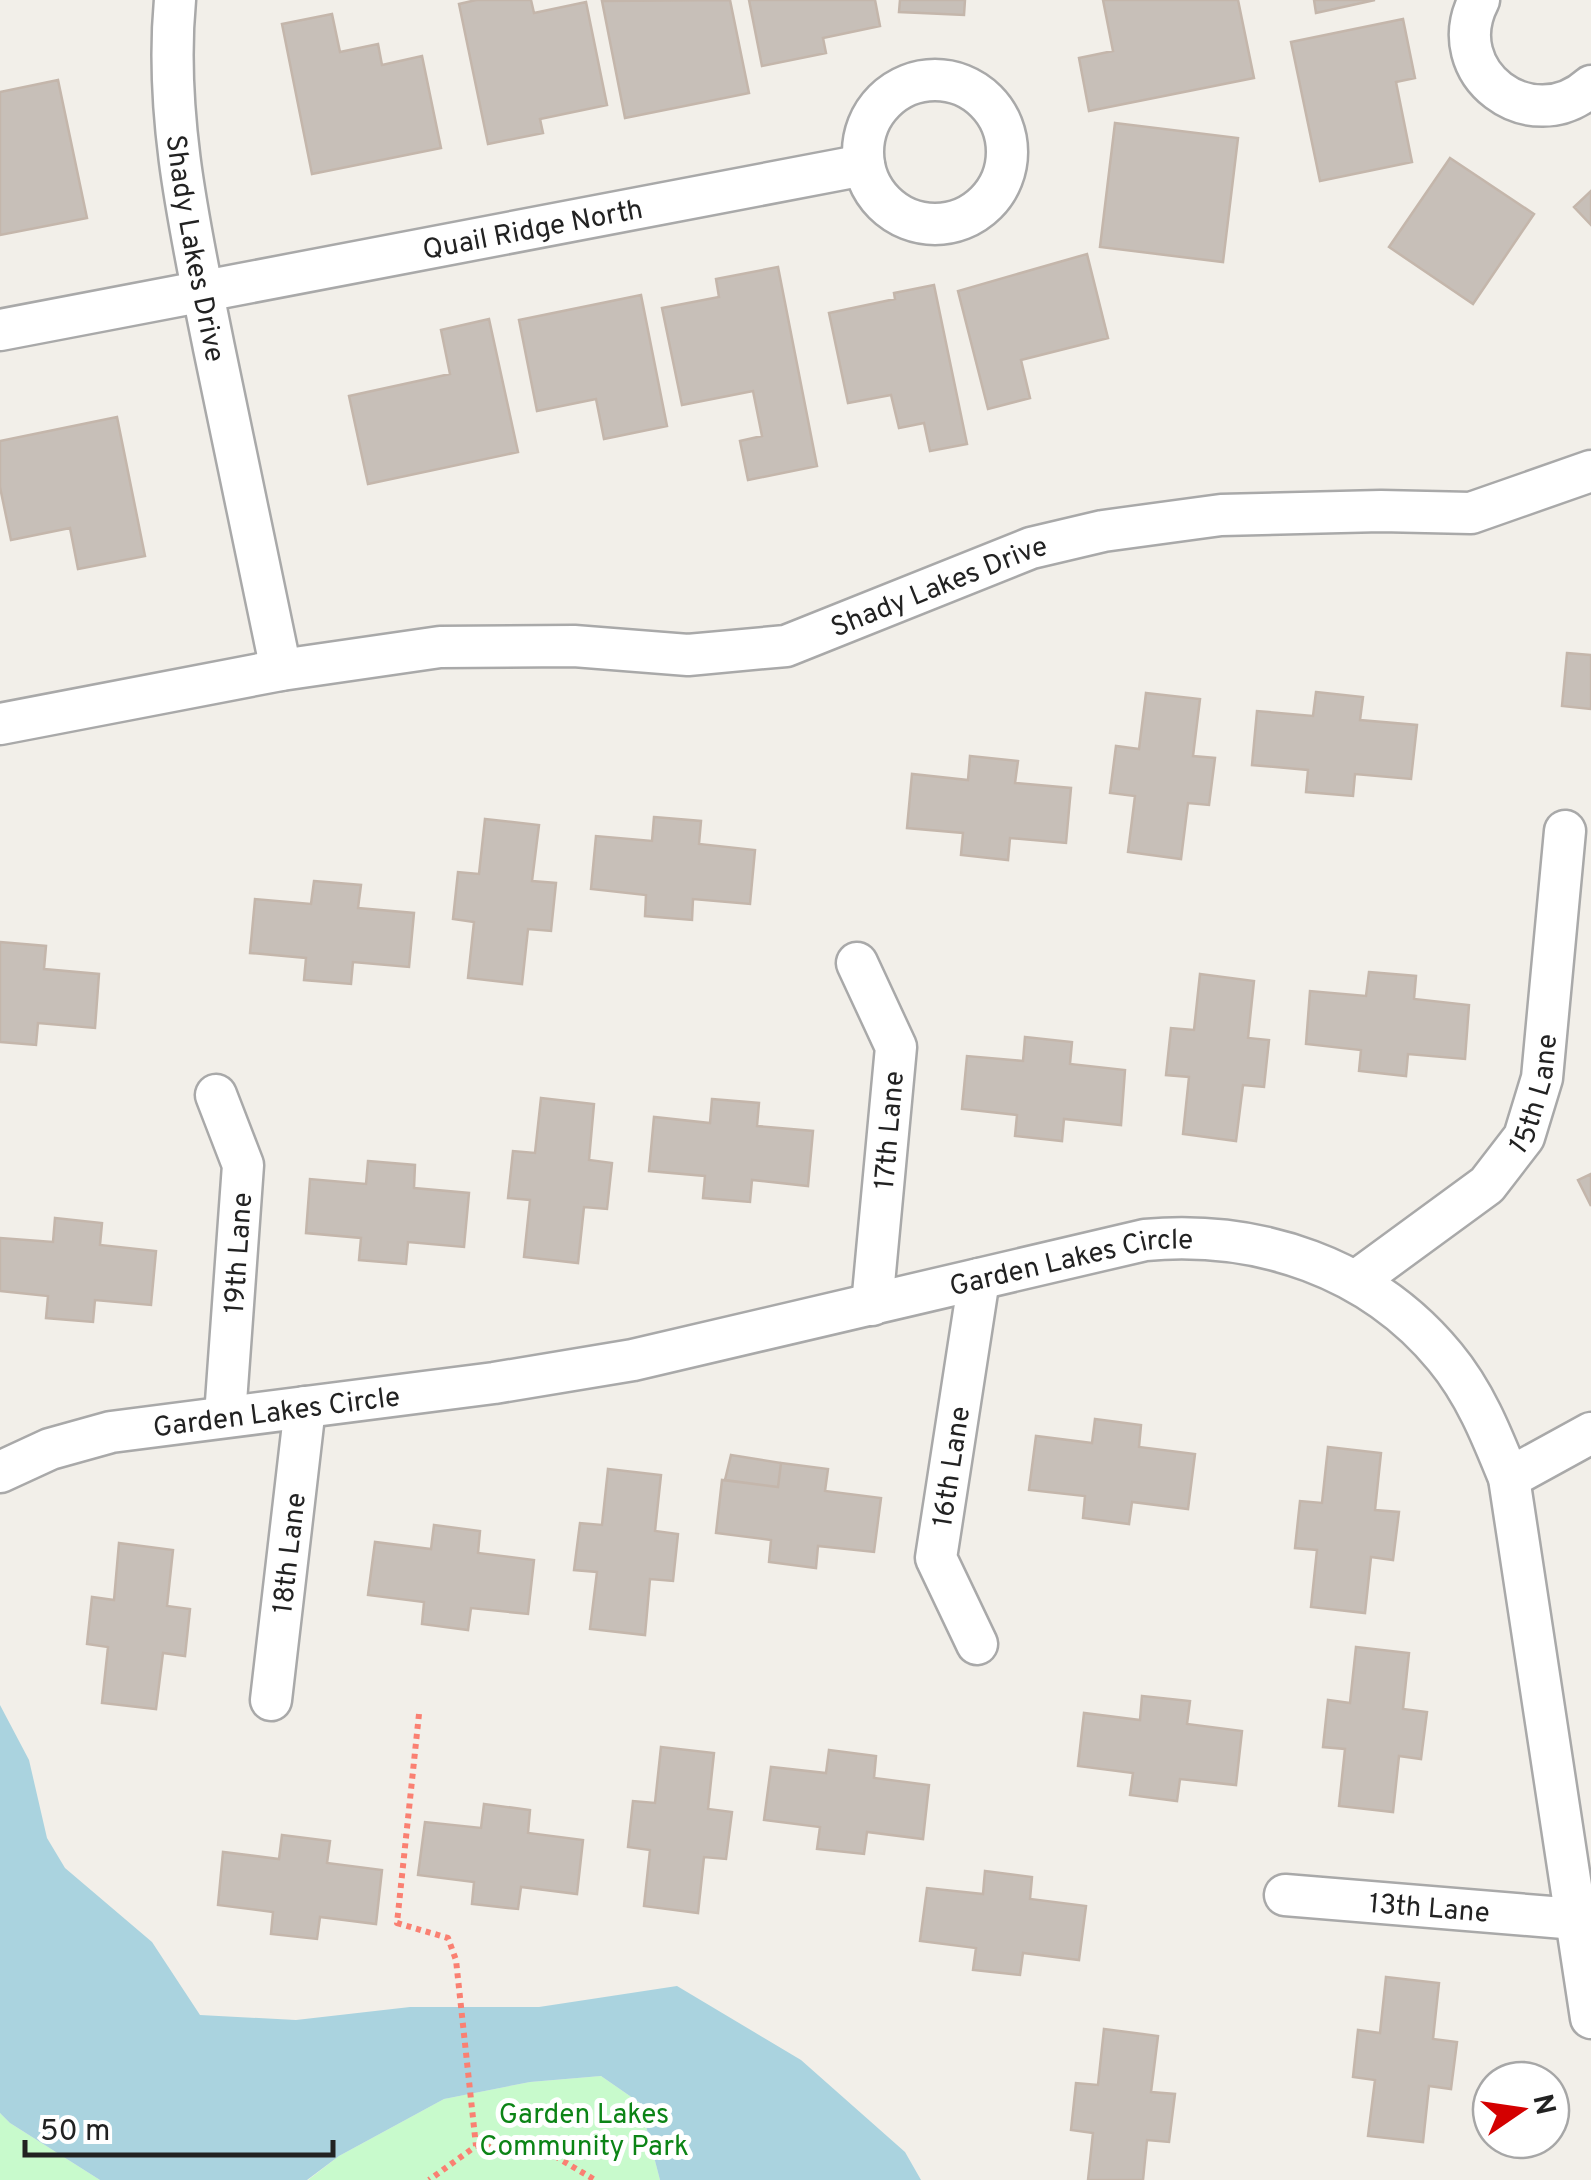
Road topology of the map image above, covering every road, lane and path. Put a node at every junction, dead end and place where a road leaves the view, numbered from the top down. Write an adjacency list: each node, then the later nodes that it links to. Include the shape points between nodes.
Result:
1 (175, 0): 5 (street, Shady Lakes Drive, via 172,119)
2 (1479, 0): 3 (street, via 1469,36 1474,61 1508,99 1542,107)
3 (1591, 86)
4 (864, 165): 5 (street, Quail Ridge North)
5 (202, 290): 6 (street, Quail Ridge North); 8 (street, Shady Lakes Drive)
6 (0, 330)
7 (1591, 472): 8 (street, Shady Lakes Drive, via 1471,513 1221,515 1103,531 1031,548 786,646 688,655 574,646 440,647)
8 (281, 670): 9 (street, Shady Lakes Drive)
9 (0, 724)
10 (1565, 830): 14 (street, 15th Lane, via 1542,1078 1524,1137 1487,1185)
11 (857, 963): 15 (street, 17th Lane, via 896,1047)
12 (216, 1095): 17 (street, 19th Lane, via 243,1165)
13 (979, 1278): 14 (street, Garden Lakes Circle, via 1180,1236 1284,1250); 15 (street, Garden Lakes Circle); 21 (street, 16th Lane, via 936,1558)
14 (1356, 1281): 20 (street, Garden Lakes Circle, via 1445,1356 1486,1421)
15 (872, 1304): 16 (street, Garden Lakes Circle, via 632,1360)
16 (305, 1407): 17 (street, Garden Lakes Circle); 22 (street, 18th Lane)
17 (225, 1416): 19 (street, Garden Lakes Circle, via 111,1432)
18 (1591, 1433): 20 (street)
19 (0, 1472)
20 (1509, 1478): 25 (street, Garden Lakes Circle)
21 (977, 1644)
22 (270, 1700)
23 (419, 1714): 27 (path, via 397,1923 448,1938 456,1960)
24 (1285, 1895): 25 (street, 13th Lane)
25 (1576, 1919): 26 (street, Garden Lakes Circle)
26 (1591, 2018)
27 (476, 2146): 28 (path); 29 (path, via 548,2152)
28 (429, 2180)
29 (594, 2180)

